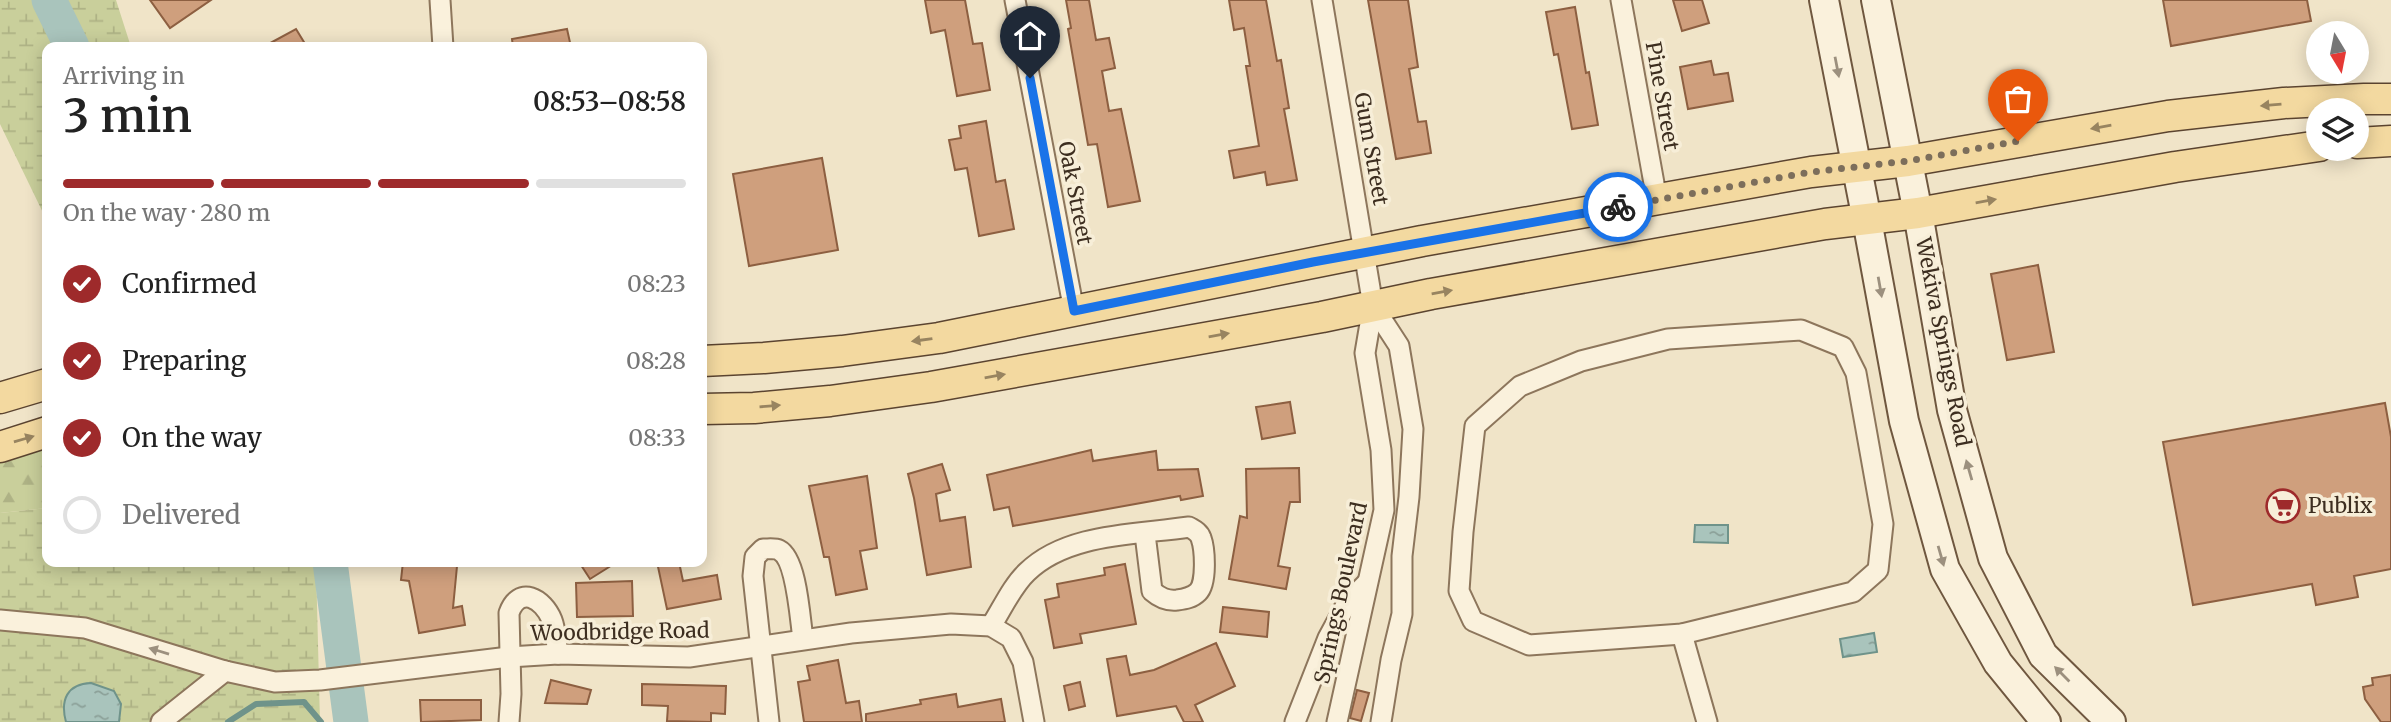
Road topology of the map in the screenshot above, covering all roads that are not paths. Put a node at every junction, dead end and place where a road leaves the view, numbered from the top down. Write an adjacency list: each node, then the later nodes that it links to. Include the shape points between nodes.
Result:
1 (440, 0): 7 (street)
2 (1015, 0): 21 (street, Oak Street)
3 (1322, 0): 19 (street, Gum Street)
4 (1621, 0): 16 (street, Pine Street)
5 (1824, 0): 15 (main road, one-way to 15)
6 (1875, 0): 14 (main road, Wekiva Springs Road)
7 (443, 42)
8 (2370, 103): 14 (main road, one-way to 14, via 2284,103 2168,116)
9 (2391, 141): 10 (main road)
10 (2369, 142)
11 (2306, 143): 13 (main road)
12 (2306, 147): 13 (main road)
13 (2289, 149): 17 (main road, one-way to 13)
14 (1908, 161): 15 (main road); 17 (main road, Wekiva Springs Road)
15 (1856, 166): 16 (main road); 18 (main road)
16 (1657, 200): 19 (main road)
17 (1919, 213): 18 (main road); 47 (main road, Wekiva Springs Road, one-way to 17, via 2043,655 1993,558 1952,410)
18 (1867, 220): 20 (main road, one-way to 18); 46 (main road, one-way to 46, via 1904,421 1945,569 1998,663)
19 (1365, 252): 20 (street, Gum Street); 21 (main road)
20 (1373, 306): 25 (main road, one-way to 20, via 754,408 931,387); 29 (street, Springs Boulevard, via 1365,353 1381,450 1384,510); 44 (street, via 1399,346 1413,429 1402,614)
21 (1074, 311): 22 (main road, one-way to 22, via 939,338)
22 (707, 361)
23 (42, 385): 24 (main road)
24 (0, 397)
25 (707, 409)
26 (42, 434): 27 (main road, one-way to 26)
27 (0, 447)
28 (1144, 534): 31 (street, via 1082,541 1049,554 1025,573)
29 (1368, 582): 42 (street, via 1347,603 1328,639); 43 (street, Springs Boulevard)
30 (0, 620): 37 (street, Woodbridge Road, one-way to 30, via 85,628)
31 (991, 626): 33 (street, Woodbridge Road, via 951,624); 41 (street, via 1011,638 1023,662)
32 (1682, 634): 32 (street, via 1853,592 1878,570 1883,524 1856,373 1843,347 1801,330 1668,338 1581,361 1520,386 1475,426 1459,591 1473,621 1529,645); 45 (street)
33 (803, 639): 34 (street, Woodbridge Road); 34 (street, via 786,555 777,549 763,549 755,557 752,576)
34 (761, 648): 35 (street, Woodbridge Road, via 689,657); 40 (street)
35 (558, 654): 36 (street, Woodbridge Road); 36 (street, via 553,622 545,607 534,598 522,597 512,603 509,613)
36 (509, 657): 37 (street, Woodbridge Road, via 320,680 275,682); 39 (street)
37 (225, 671): 38 (street)
38 (162, 722)
39 (509, 722)
40 (769, 722)
41 (1034, 722)
42 (1295, 722)
43 (1337, 722)
44 (1381, 722)
45 (1707, 722)
46 (2046, 722)
47 (2111, 722)

